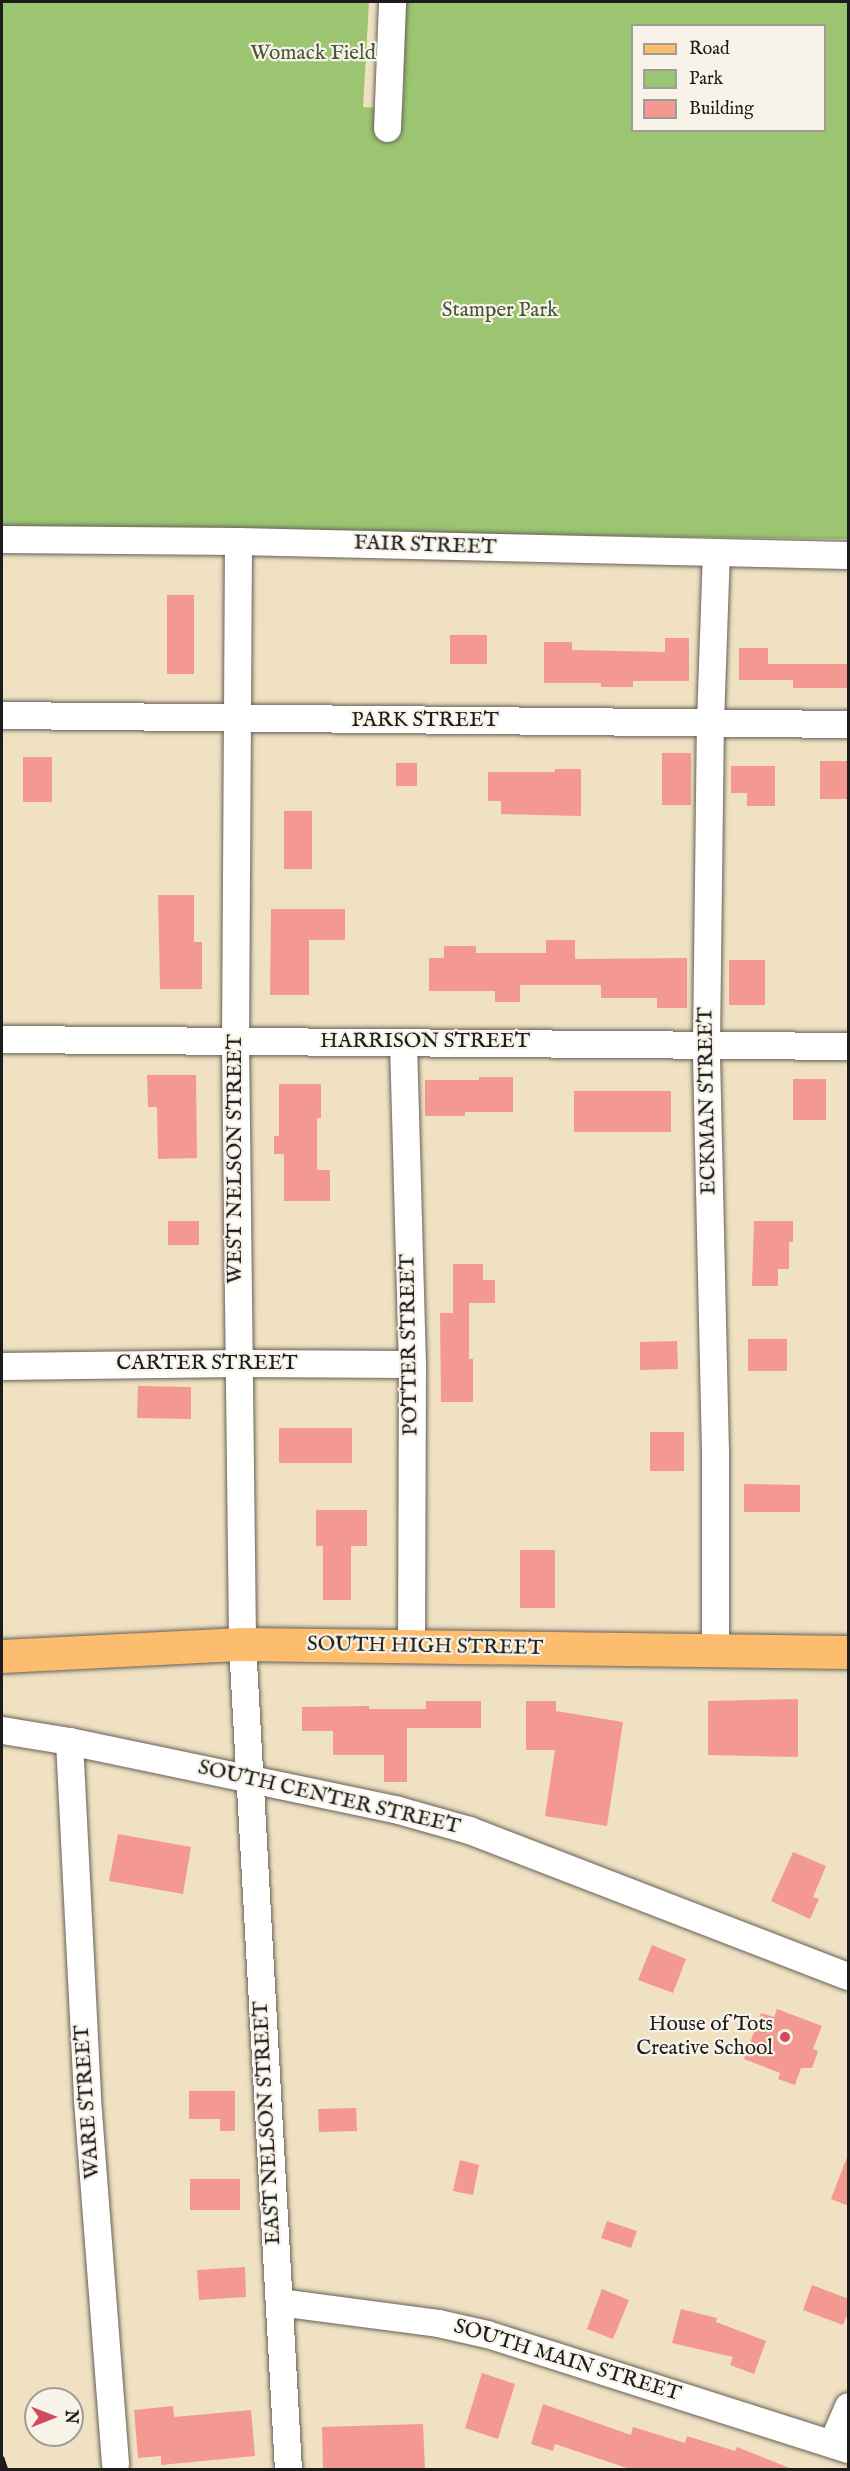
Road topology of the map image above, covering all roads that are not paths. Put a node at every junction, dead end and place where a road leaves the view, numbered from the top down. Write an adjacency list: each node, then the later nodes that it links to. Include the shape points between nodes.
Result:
1 (392, 2): 2 (street)
2 (387, 128)
3 (2, 539): 4 (street, FAIR STREET)
4 (238, 541): 5 (street, FAIR STREET); 8 (street, WEST NELSON STREET)
5 (716, 552): 6 (street, FAIR STREET); 9 (street, ECKMAN STREET)
6 (849, 555)
7 (2, 715): 8 (street, PARK STREET)
8 (236, 716): 9 (street, PARK STREET, via 284,720); 12 (street, WEST NELSON STREET)
9 (710, 722): 10 (street, PARK STREET); 14 (street, ECKMAN STREET)
10 (849, 724)
11 (2, 1039): 12 (street, HARRISON STREET)
12 (235, 1041): 13 (street, HARRISON STREET); 16 (street, WEST NELSON STREET)
13 (403, 1042): 14 (street, HARRISON STREET); 17 (street, POTTER STREET)
14 (706, 1044): 15 (street, HARRISON STREET); 21 (street, ECKMAN STREET)
15 (849, 1046)
16 (238, 1363): 17 (street, CARTER STREET); 18 (street, CARTER STREET); 19 (street, WEST NELSON STREET)
17 (412, 1364): 20 (street, POTTER STREET)
18 (2, 1366)
19 (242, 1644): 20 (main road, SOUTH HIGH STREET); 23 (main road, SOUTH HIGH STREET); 26 (street, WEST NELSON STREET)
20 (411, 1647): 21 (main road, SOUTH HIGH STREET)
21 (715, 1650): 22 (main road, SOUTH HIGH STREET)
22 (849, 1652)
23 (2, 1656)
24 (2, 1730): 25 (street, SOUTH CENTER STREET)
25 (69, 1741): 26 (street, SOUTH CENTER STREET); 31 (street, WARE STREET, via 87,2099)
26 (248, 1777): 27 (street, SOUTH CENTER STREET, via 469,1830); 28 (street, EAST NELSON STREET)
27 (849, 1976)
28 (279, 2302): 30 (street, SOUTH MAIN STREET, via 438,2323 487,2334); 32 (street, EAST NELSON STREET)
29 (849, 2406): 30 (street)
30 (841, 2446)
31 (114, 2464)
32 (288, 2469)

